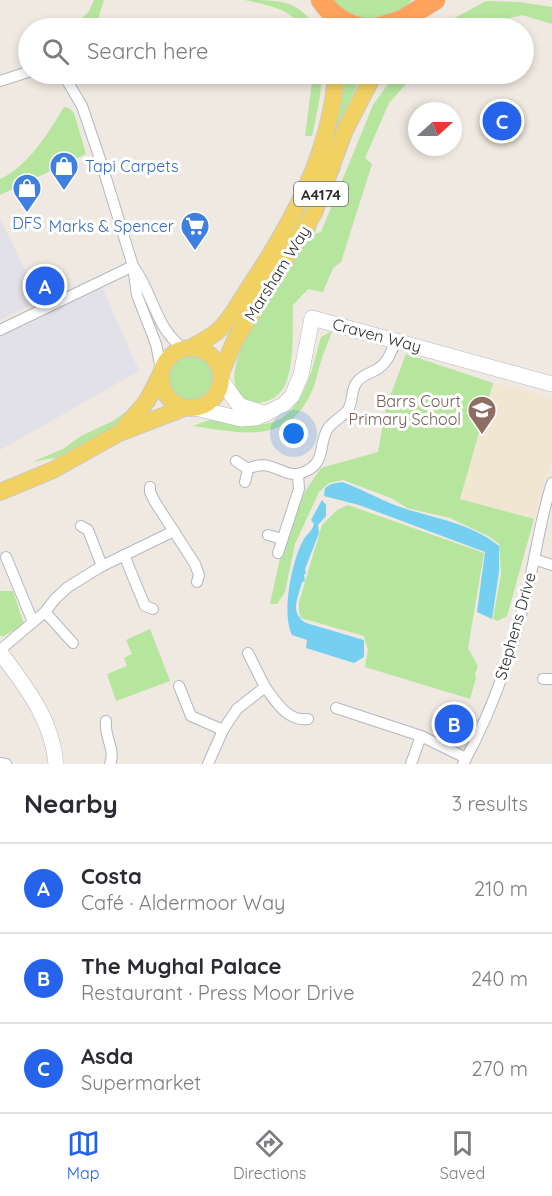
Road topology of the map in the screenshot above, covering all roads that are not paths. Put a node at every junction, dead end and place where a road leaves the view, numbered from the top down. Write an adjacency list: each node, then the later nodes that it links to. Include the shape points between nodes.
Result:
1 (435, 0): 3 (highway)
2 (323, 3): 4 (main road); 5 (highway)
3 (413, 13)
4 (328, 18)
5 (341, 18)
6 (18, 75): 7 (street)
7 (0, 81)
8 (68, 84): 11 (street, via 82,106)
9 (335, 84): 14 (main road, Marsham Way / A4174, via 312,172 280,241 227,320 208,338)
10 (369, 84): 16 (main road, Marsham Way / A4174, via 345,130 314,213 235,340)
11 (133, 266): 12 (street); 14 (street, via 164,326 176,343); 15 (street, via 136,295 156,344)
12 (0, 330)
13 (396, 340): 17 (street, Craven Way); 19 (street, Craven Way, via 312,318 301,375 292,396); 24 (street, via 388,360 357,381 346,412 328,428 318,461)
14 (187, 348): 15 (main road, A4174, via 173,353); 16 (main road, via 207,352 217,363)
15 (161, 371): 18 (main road, via 167,397 174,404); 20 (main road, A4174, via 147,401)
16 (221, 376): 18 (main road, A4174, via 213,399); 19 (street, via 239,405)
17 (552, 384)
18 (190, 408): 19 (street, Craven Way, via 241,419); 20 (main road, A4174)
19 (266, 414)
20 (119, 433): 21 (main road, A4174)
21 (81, 453): 25 (main road, A4174); 29 (main road, A4174, via 53,470)
22 (236, 461): 23 (street)
23 (248, 470): 24 (street, via 271,465); 26 (street)
24 (298, 474): 33 (street, via 298,489)
25 (0, 479)
26 (245, 482)
27 (552, 483): 37 (street, Stephens Drive)
28 (150, 487): 31 (street)
29 (0, 492)
30 (81, 525): 39 (street, via 88,530)
31 (174, 531): 35 (street); 40 (street, via 195,564)
32 (268, 535): 33 (street)
33 (282, 539): 34 (street)
34 (278, 553)
35 (124, 555): 39 (street); 41 (street, via 145,606)
36 (6, 557): 43 (street)
37 (534, 559): 38 (street); 54 (street, Stephens Drive, via 510,652 489,710)
38 (552, 565)
39 (102, 566): 42 (street, via 68,587)
40 (197, 582)
41 (153, 609)
42 (45, 612): 43 (street); 44 (street)
43 (33, 622): 45 (street)
44 (73, 643)
45 (0, 651): 58 (street, via 37,703 50,733)
46 (248, 653): 48 (street)
47 (179, 686): 52 (street, via 191,716)
48 (265, 687): 50 (street, via 292,717); 52 (street, via 237,709)
49 (336, 708): 53 (street)
50 (308, 719)
51 (106, 721): 59 (street, via 106,737 112,749)
52 (223, 730): 56 (street)
53 (421, 736): 54 (street); 60 (street)
54 (464, 761)
55 (0, 763): 57 (street)
56 (213, 763)
57 (6, 764)
58 (56, 764)
59 (110, 764)
60 (411, 764)

